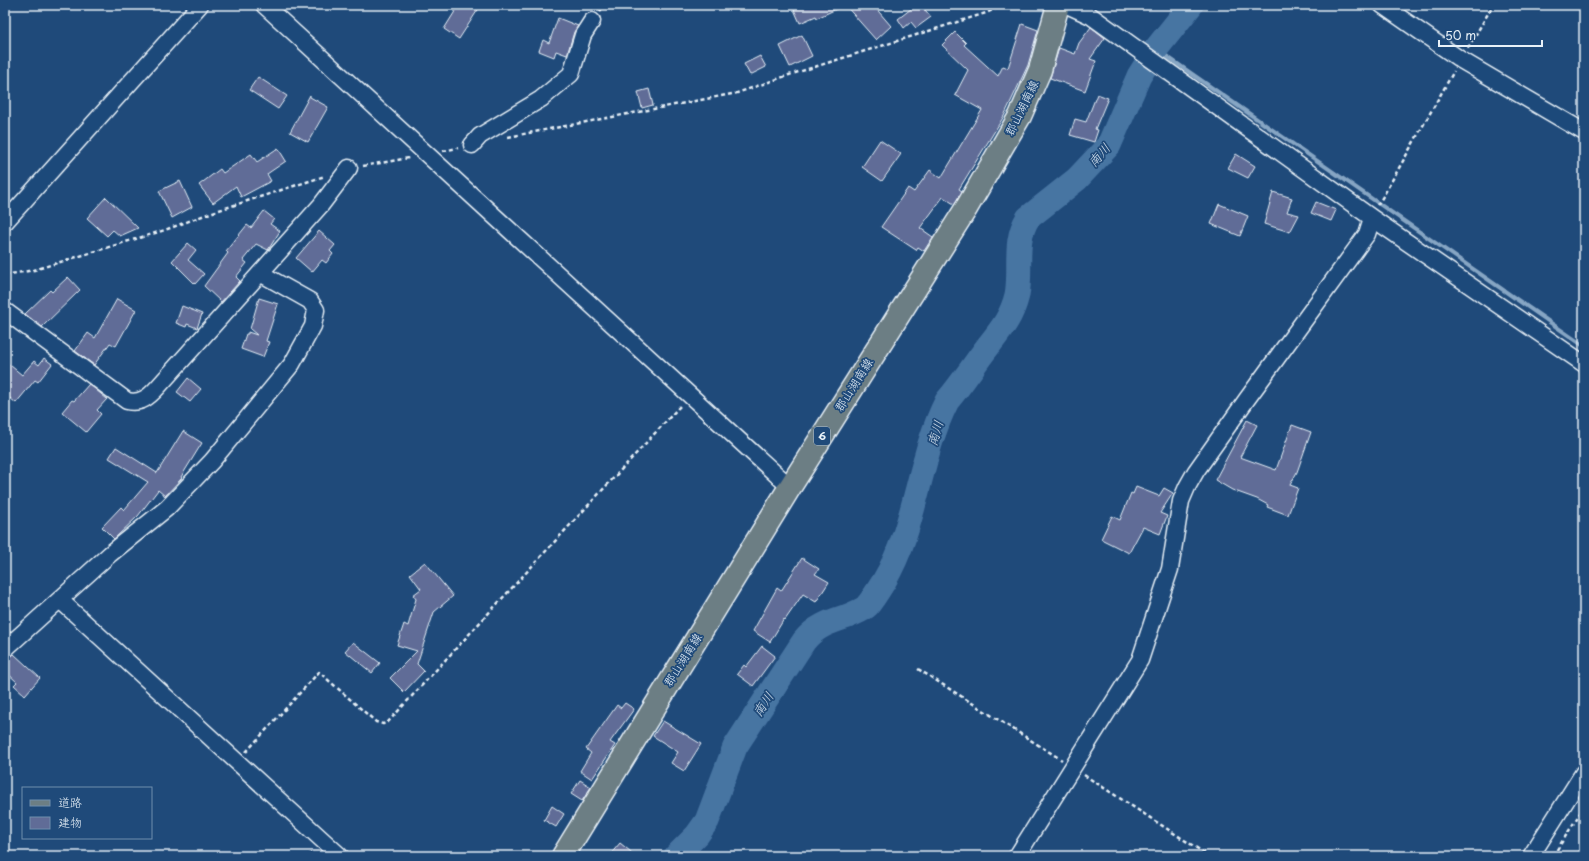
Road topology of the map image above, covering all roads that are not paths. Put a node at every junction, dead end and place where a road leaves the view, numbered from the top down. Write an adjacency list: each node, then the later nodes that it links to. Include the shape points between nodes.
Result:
1 (200, 5): 11 (street)
2 (264, 5): 15 (street)
3 (1058, 5): 15 (main road, 郡山湖南線 / 6, via 1040,70 1020,116 967,207)
4 (1067, 5): 10 (street, via 1091,16)
5 (1382, 5): 7 (street, via 1461,60)
6 (592, 21): 8 (street, via 583,35 571,74 541,99 480,136)
7 (1584, 132)
8 (472, 145)
9 (349, 168): 12 (street, via 321,206)
10 (1372, 218): 14 (street); 21 (street, via 1367,234 1237,412 1187,486 1170,569 1140,660)
11 (5, 222)
12 (260, 273): 13 (street, via 151,395 139,402 127,401); 16 (street, via 310,301 316,310 313,326 300,352 212,461 167,508 110,554)
13 (5, 311)
14 (1584, 364)
15 (790, 487): 20 (main road, 郡山湖南線 / 6)
16 (60, 600): 17 (street); 19 (street)
17 (5, 649)
18 (1584, 772): 22 (street)
19 (340, 856)
20 (563, 856)
21 (1017, 856)
22 (1531, 856)

